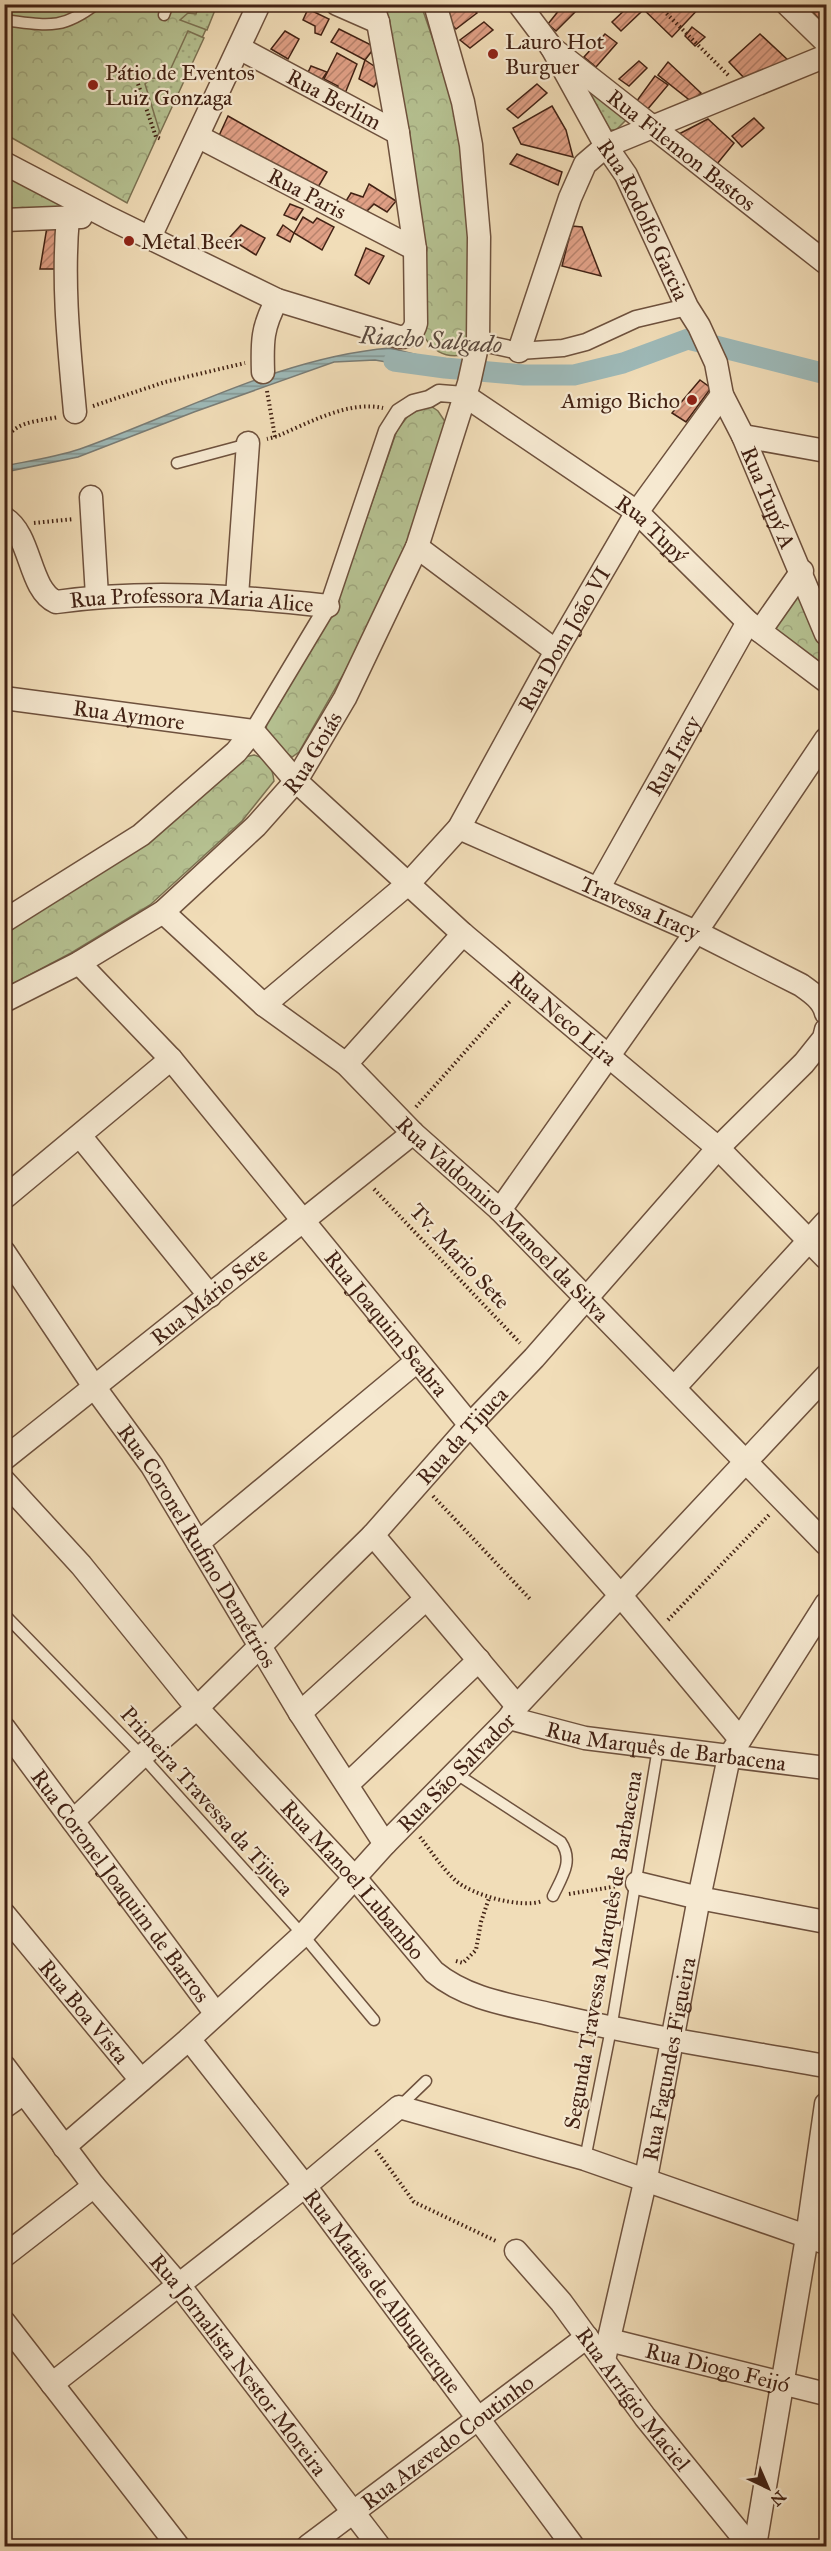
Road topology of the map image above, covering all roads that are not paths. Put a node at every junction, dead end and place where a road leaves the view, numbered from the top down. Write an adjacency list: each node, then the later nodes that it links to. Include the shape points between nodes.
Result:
1 (96, 4): 8 (lane, via 63,24)
2 (259, 4): 10 (street)
3 (337, 4): 7 (street)
4 (435, 4): 26 (street, Rua Goiás, via 471,145 479,237)
5 (519, 4): 11 (street, Rua Filemon Bastos)
6 (787, 4): 9 (street)
7 (375, 13): 14 (street)
8 (4, 20)
9 (826, 42)
10 (239, 48): 14 (street, Rua Berlim); 15 (street)
11 (552, 48): 13 (street, Rua Filemon Bastos); 16 (street, Rua Rodolfo Garcia)
12 (826, 56): 13 (street)
13 (652, 127): 16 (street); 23 (street, Rua Filemon Bastos)
14 (398, 133): 22 (street)
15 (199, 137): 21 (street); 22 (street, Rua Paris)
16 (606, 146): 25 (street, Rua Rodolfo Garcia, via 626,175); 27 (street, via 585,164 570,198)
17 (4, 163): 19 (street)
18 (68, 217): 19 (street); 20 (street); 31 (street, via 66,319)
19 (109, 218): 21 (street)
20 (4, 220)
21 (150, 237): 24 (street)
22 (415, 249): 24 (street, via 416,323 406,337)
23 (826, 264)
24 (277, 300): 28 (street, via 264,325)
25 (693, 316): 27 (street, via 636,319 586,342); 30 (street, Rua Rodolfo Garcia, via 716,363)
26 (477, 349): 27 (street); 29 (street, Rua Goiás)
27 (519, 351)
28 (263, 366)
29 (467, 389): 37 (street, Rua Tupý); 39 (street, Rua Goiás); 43 (street, via 439,393 399,412 387,431)
30 (722, 395): 32 (street, Rua Tupý A); 37 (street, Rua Dom João VI)
31 (75, 412)
32 (743, 436): 34 (street); 40 (street, Rua Tupý A)
33 (248, 443): 35 (lane); 42 (street)
34 (824, 455)
35 (177, 463)
36 (92, 507): 41 (street)
37 (637, 512): 44 (street, Rua Tupý); 46 (street, Rua Dom João VI)
38 (10, 522): 41 (street, Rua Professora Maria Alice, via 51,600)
39 (417, 547): 46 (street); 51 (street, Rua Goiás, via 345,698)
40 (802, 571): 44 (street, Rua Iracy); 45 (street, Rua Tupý A)
41 (98, 596): 42 (street, Rua Professora Maria Alice)
42 (237, 596): 43 (street, Rua Professora Maria Alice)
43 (328, 606): 49 (street)
44 (754, 627): 47 (street, Rua Tupý); 54 (street, Rua Iracy)
45 (826, 634)
46 (555, 651): 52 (street, Rua Dom João VI)
47 (826, 681)
48 (6, 702): 49 (street, Rua Aymore)
49 (253, 731): 51 (street, Rua Neco Lira); 56 (street, via 236,752 141,835)
50 (826, 739): 57 (street)
51 (296, 781): 53 (street, Rua Neco Lira); 55 (street, Rua Goiás, via 256,826)
52 (459, 828): 53 (street, Rua Dom João VI); 54 (street, Travessa Iracy)
53 (409, 883): 58 (street, Rua Neco Lira); 61 (street, Rua Dom João VI)
54 (598, 889): 57 (street, Travessa Iracy)
55 (163, 912): 59 (street, Rua Goiás); 61 (street, Rua Valdomiro Manoel da Silva)
56 (4, 921)
57 (696, 932): 62 (street, Travessa Iracy, via 801,985); 64 (street)
58 (463, 934): 64 (street, Rua Neco Lira); 66 (street)
59 (79, 963): 60 (street, Rua Goiás); 65 (street, Rua Joaquim Seabra)
60 (4, 1001)
61 (264, 1005): 66 (street, Rua Valdomiro Manoel da Silva)
62 (821, 1005)
63 (826, 1030): 69 (street, Rua da Tijuca, via 804,1063)
64 (609, 1056): 69 (street, Rua Neco Lira); 71 (street)
65 (171, 1059): 68 (street); 72 (street, Rua Joaquim Seabra)
66 (346, 1064): 67 (street, Rua Valdomiro Manoel da Silva)
67 (407, 1127): 71 (street, Rua Valdomiro Manoel da Silva); 72 (street, Rua Mário Sete, via 362,1176)
68 (81, 1137): 70 (street); 77 (street)
69 (718, 1148): 74 (street, Rua Neco Lira); 78 (street, Rua da Tijuca)
70 (4, 1198)
71 (500, 1210): 78 (street, Rua Valdomiro Manoel da Silva)
72 (303, 1221): 77 (street, Rua Mário Sete); 79 (street, Rua Joaquim Seabra)
73 (826, 1222): 74 (street)
74 (810, 1240): 76 (street, Rua Neco Lira); 82 (street)
75 (4, 1252): 81 (street, Rua Coronel Rufino Demétrios)
76 (826, 1258)
77 (210, 1296): 81 (street, Rua Mário Sete)
78 (585, 1298): 82 (street, Rua Valdomiro Manoel da Silva); 83 (street, Rua da Tijuca)
79 (417, 1361): 83 (street, Rua Joaquim Seabra); 88 (street)
80 (826, 1376): 85 (street, Rua São Salvador)
81 (95, 1388): 84 (street, Rua Mário Sete); 88 (street, Rua Coronel Rufino Demétrios, via 152,1466)
82 (674, 1388): 85 (street, Rua Valdomiro Manoel da Silva)
83 (470, 1425): 87 (street, Rua da Tijuca); 90 (street, Rua Joaquim Seabra)
84 (4, 1458)
85 (746, 1462): 89 (street, Rua Valdomiro Manoel da Silva); 90 (street, Rua São Salvador)
86 (4, 1481): 96 (street, Rua Manoel Lubambo, via 81,1565)
87 (373, 1535): 91 (street); 94 (street, Rua da Tijuca)
88 (198, 1543): 94 (street, Rua Coronel Rufino Demétrios)
89 (826, 1544)
90 (621, 1596): 97 (street, Rua São Salvador); 101 (street, Rua Joaquim Seabra)
91 (426, 1599): 95 (street); 98 (street)
92 (826, 1604): 101 (street)
93 (4, 1614): 102 (lane, Primeira Travessa da Tijuca)
94 (260, 1646): 96 (street, Rua da Tijuca); 98 (street, Rua Coronel Rufino Demétrios)
95 (479, 1660): 97 (street); 105 (street)
96 (197, 1708): 102 (street, Rua da Tijuca); 108 (street, Rua Manoel Lubambo)
97 (513, 1712): 100 (street, Rua Marquês de Barbacena, via 585,1738); 104 (street, Rua São Salvador)
98 (300, 1713): 105 (street, Rua Coronel Rufino Demétrios)
99 (4, 1728): 106 (street, Rua Coronel Joaquim de Barros)
100 (658, 1748): 101 (street, Rua Marquês de Barbacena); 109 (lane, Segunda Travessa Marquês de Barbacena)
101 (734, 1748): 103 (street, Rua Marquês de Barbacena); 111 (street, Rua Fagundes Figueira)
102 (142, 1756): 106 (street, Rua da Tijuca); 114 (lane, Primeira Travessa da Tijuca)
103 (826, 1768)
104 (455, 1773): 107 (street, Rua São Salvador); 110 (lane, via 561,1842 568,1852 568,1865)
105 (348, 1784): 107 (street, Rua Coronel Rufino Demétrios)
106 (73, 1821): 115 (street, Rua Coronel Joaquim de Barros)
107 (385, 1844): 108 (street, Rua São Salvador)
108 (355, 1878): 114 (street, Rua São Salvador); 117 (street, Rua Manoel Lubambo, via 434,1972 467,1993)
109 (637, 1883): 111 (street); 117 (lane, Segunda Travessa Marquês de Barbacena)
110 (553, 1896)
111 (699, 1898): 113 (street); 119 (street, Rua Fagundes Figueira)
112 (4, 1914): 122 (street, Rua Boa Vista)
113 (826, 1922)
114 (303, 1935): 115 (street, Rua São Salvador); 116 (lane, Primeira Travessa da Tijuca)
115 (216, 2014): 118 (street, Rua São Salvador)
116 (375, 2019)
117 (612, 2029): 119 (street, Rua Manoel Lubambo); 129 (lane, Segunda Travessa Marquês de Barbacena)
118 (189, 2039): 122 (street, Rua São Salvador); 132 (street, Rua Matias de Albuquerque)
119 (673, 2039): 121 (street, Rua Manoel Lubambo); 130 (street, Rua Fagundes Figueira)
120 (4, 2066): 124 (street, Rua Jornalista Nestor Moreira)
121 (826, 2066)
122 (141, 2080): 128 (street, Rua São Salvador)
123 (426, 2081): 127 (lane)
124 (24, 2093): 126 (street); 128 (street, Rua Jornalista Nestor Moreira)
125 (826, 2104): 133 (street)
126 (4, 2107)
127 (399, 2107): 129 (street); 132 (street)
128 (64, 2147): 131 (street, Rua Jornalista Nestor Moreira)
129 (585, 2158): 130 (street)
130 (646, 2178): 133 (street); 139 (street, Rua Fagundes Figueira)
131 (94, 2186): 135 (street); 136 (street, Rua Jornalista Nestor Moreira)
132 (305, 2186): 136 (street); 143 (street, Rua Matias de Albuquerque)
133 (817, 2240): 141 (street)
134 (516, 2251): 138 (street, Rua Arrígio Maciel)
135 (4, 2256)
136 (179, 2285): 140 (street); 144 (street, Rua Jornalista Nestor Moreira)
137 (4, 2322): 140 (street)
138 (587, 2337): 139 (street, Rua Arrígio Maciel); 143 (street, Rua Azevedo Coutinho)
139 (607, 2350): 141 (street, Rua Diogo Feijó); 149 (street, Rua Arrígio Maciel, via 645,2417)
140 (52, 2384): 145 (street)
141 (782, 2384): 142 (street, Rua Diogo Feijó); 150 (street)
142 (826, 2394)
143 (477, 2420): 144 (street, Rua Azevedo Coutinho); 148 (street, Rua Matias de Albuquerque)
144 (352, 2512): 146 (street, Rua Azevedo Coutinho); 147 (street, Rua Jornalista Nestor Moreira)
145 (178, 2547)
146 (308, 2547)
147 (379, 2547)
148 (573, 2547)
149 (750, 2547)
150 (755, 2547)

